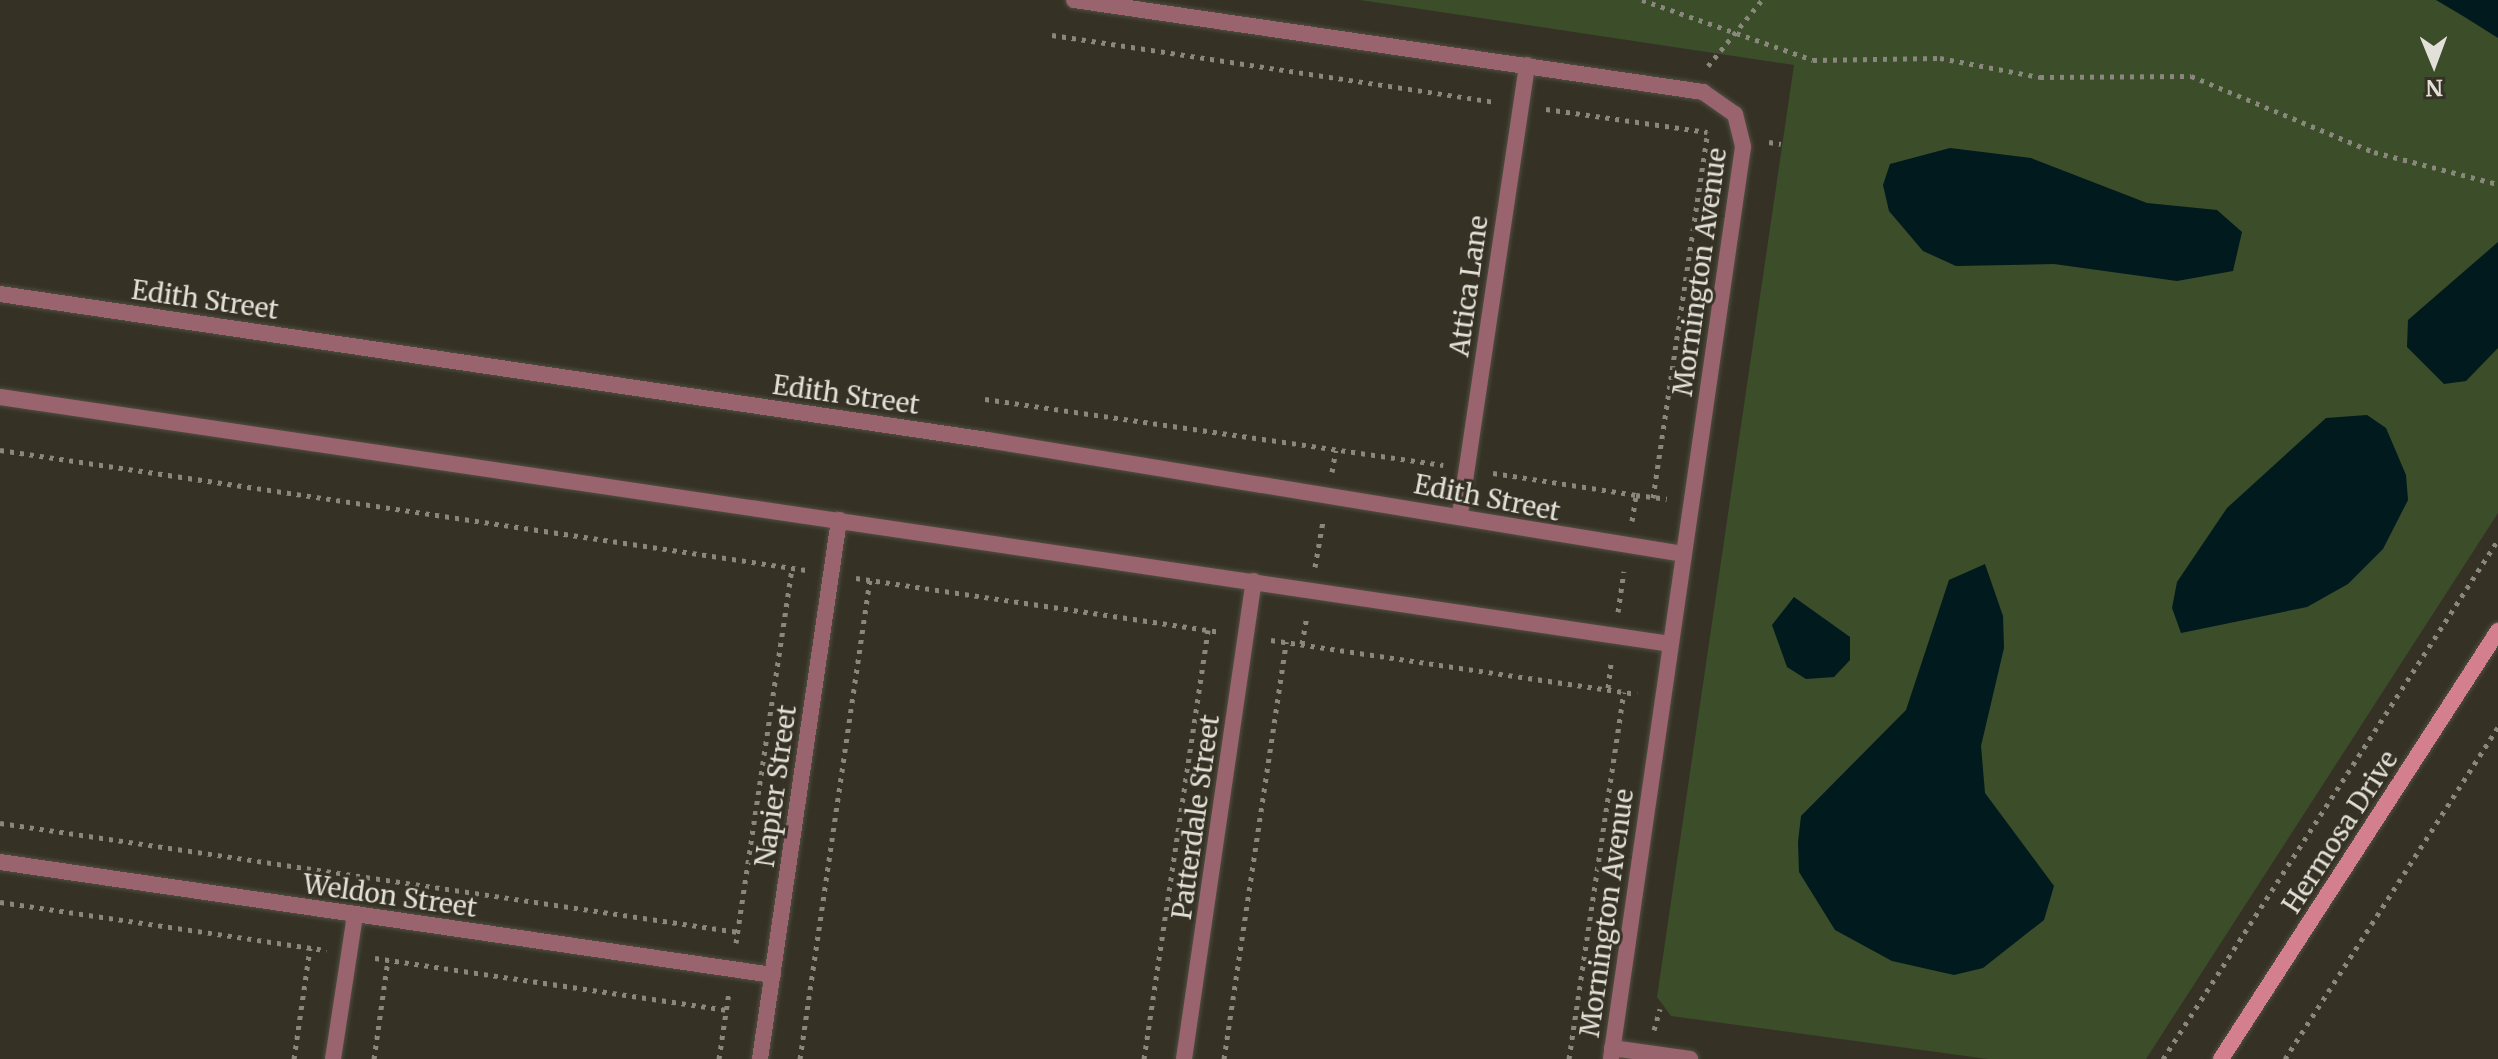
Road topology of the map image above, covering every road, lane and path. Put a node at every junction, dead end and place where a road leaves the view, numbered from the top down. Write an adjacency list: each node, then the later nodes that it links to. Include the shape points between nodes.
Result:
1 (1074, 0): 6 (street, Mornington Avenue)
2 (1642, 0): 4 (path)
3 (1762, 0): 4 (path)
4 (1730, 32): 11 (path, via 1813,60 1940,58 2040,77 2191,76 2374,152)
5 (1052, 35): 7 (path)
6 (1527, 65): 7 (street, Attica Lane); 9 (street, Mornington Avenue, via 1717,96 1735,114)
7 (1520, 105): 8 (path); 16 (street, Attica Lane)
8 (1707, 132): 9 (path); 19 (path)
9 (1743, 137): 10 (path); 23 (street, Mornington Avenue)
10 (1781, 144)
11 (2498, 184)
12 (0, 294): 17 (street, Edith Street)
13 (0, 397): 21 (street)
14 (985, 399): 15 (path)
15 (1336, 450): 16 (path); 17 (path)
16 (1467, 469): 18 (path); 20 (street, Attica Lane)
17 (1327, 495): 20 (street, Edith Street); 27 (path)
18 (1636, 495)
19 (1653, 498)
20 (1460, 514): 23 (street, Edith Street)
21 (839, 520): 26 (street); 42 (street, Napier Street)
22 (2498, 540): 55 (path)
23 (1683, 554): 32 (street, Mornington Avenue)
24 (792, 568): 38 (path)
25 (870, 580): 49 (path)
26 (1254, 581): 27 (street); 51 (street, Patterdale Street)
27 (1311, 590): 31 (path); 32 (street)
28 (1208, 630): 50 (path)
29 (2498, 631): 56 (street, Hermosa Drive)
30 (1286, 642): 52 (path)
31 (1302, 644)
32 (1670, 644): 43 (street, Mornington Avenue)
33 (1624, 692): 53 (path)
34 (2498, 727): 57 (path)
35 (0, 823): 38 (path)
36 (0, 862): 37 (street, Weldon Street)
37 (355, 915): 41 (street, Weldon Street); 45 (street)
38 (738, 932): 41 (path)
39 (310, 948): 44 (path)
40 (388, 960): 46 (path)
41 (732, 969): 42 (street, Weldon Street); 47 (path)
42 (773, 975): 48 (street, Napier Street)
43 (1612, 1054): 54 (street)
44 (294, 1059)
45 (333, 1059)
46 (374, 1059)
47 (719, 1059)
48 (760, 1059)
49 (800, 1059)
50 (1144, 1059)
51 (1184, 1059)
52 (1224, 1059)
53 (1569, 1059)
54 (1690, 1059)
55 (2163, 1059)
56 (2221, 1059)
57 (2285, 1059)

